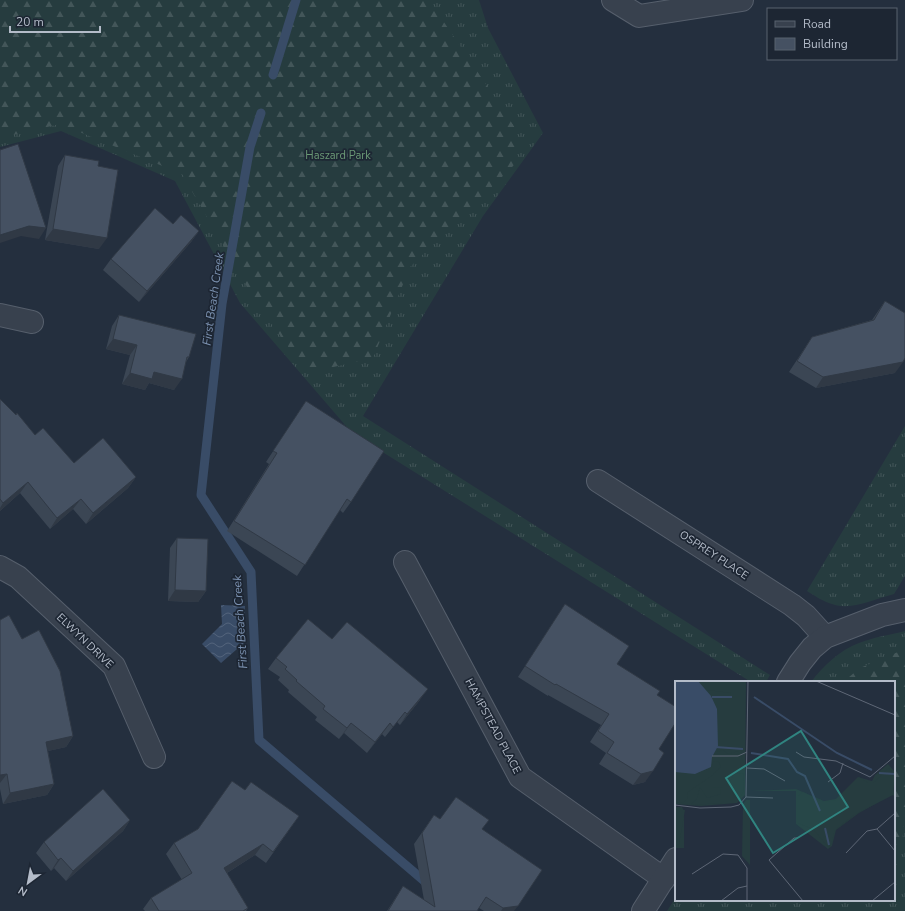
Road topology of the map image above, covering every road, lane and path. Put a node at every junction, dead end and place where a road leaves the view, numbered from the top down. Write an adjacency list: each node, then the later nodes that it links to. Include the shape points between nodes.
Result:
1 (613, 0): 2 (street, via 639,16)
2 (742, 0)
3 (0, 315): 4 (street)
4 (32, 322)
5 (598, 481): 9 (street, OSPREY PLACE, via 792,605)
6 (405, 562): 13 (street, HAMPSTEAD PLACE, via 520,777)
7 (0, 567): 11 (street, ELWYN DRIVE, via 18,577 114,666)
8 (905, 610): 9 (street, via 882,615)
9 (825, 637): 10 (street, via 812,648)
10 (789, 681)
11 (154, 758)
12 (675, 861): 13 (street)
13 (664, 878): 14 (street)
14 (643, 911)

